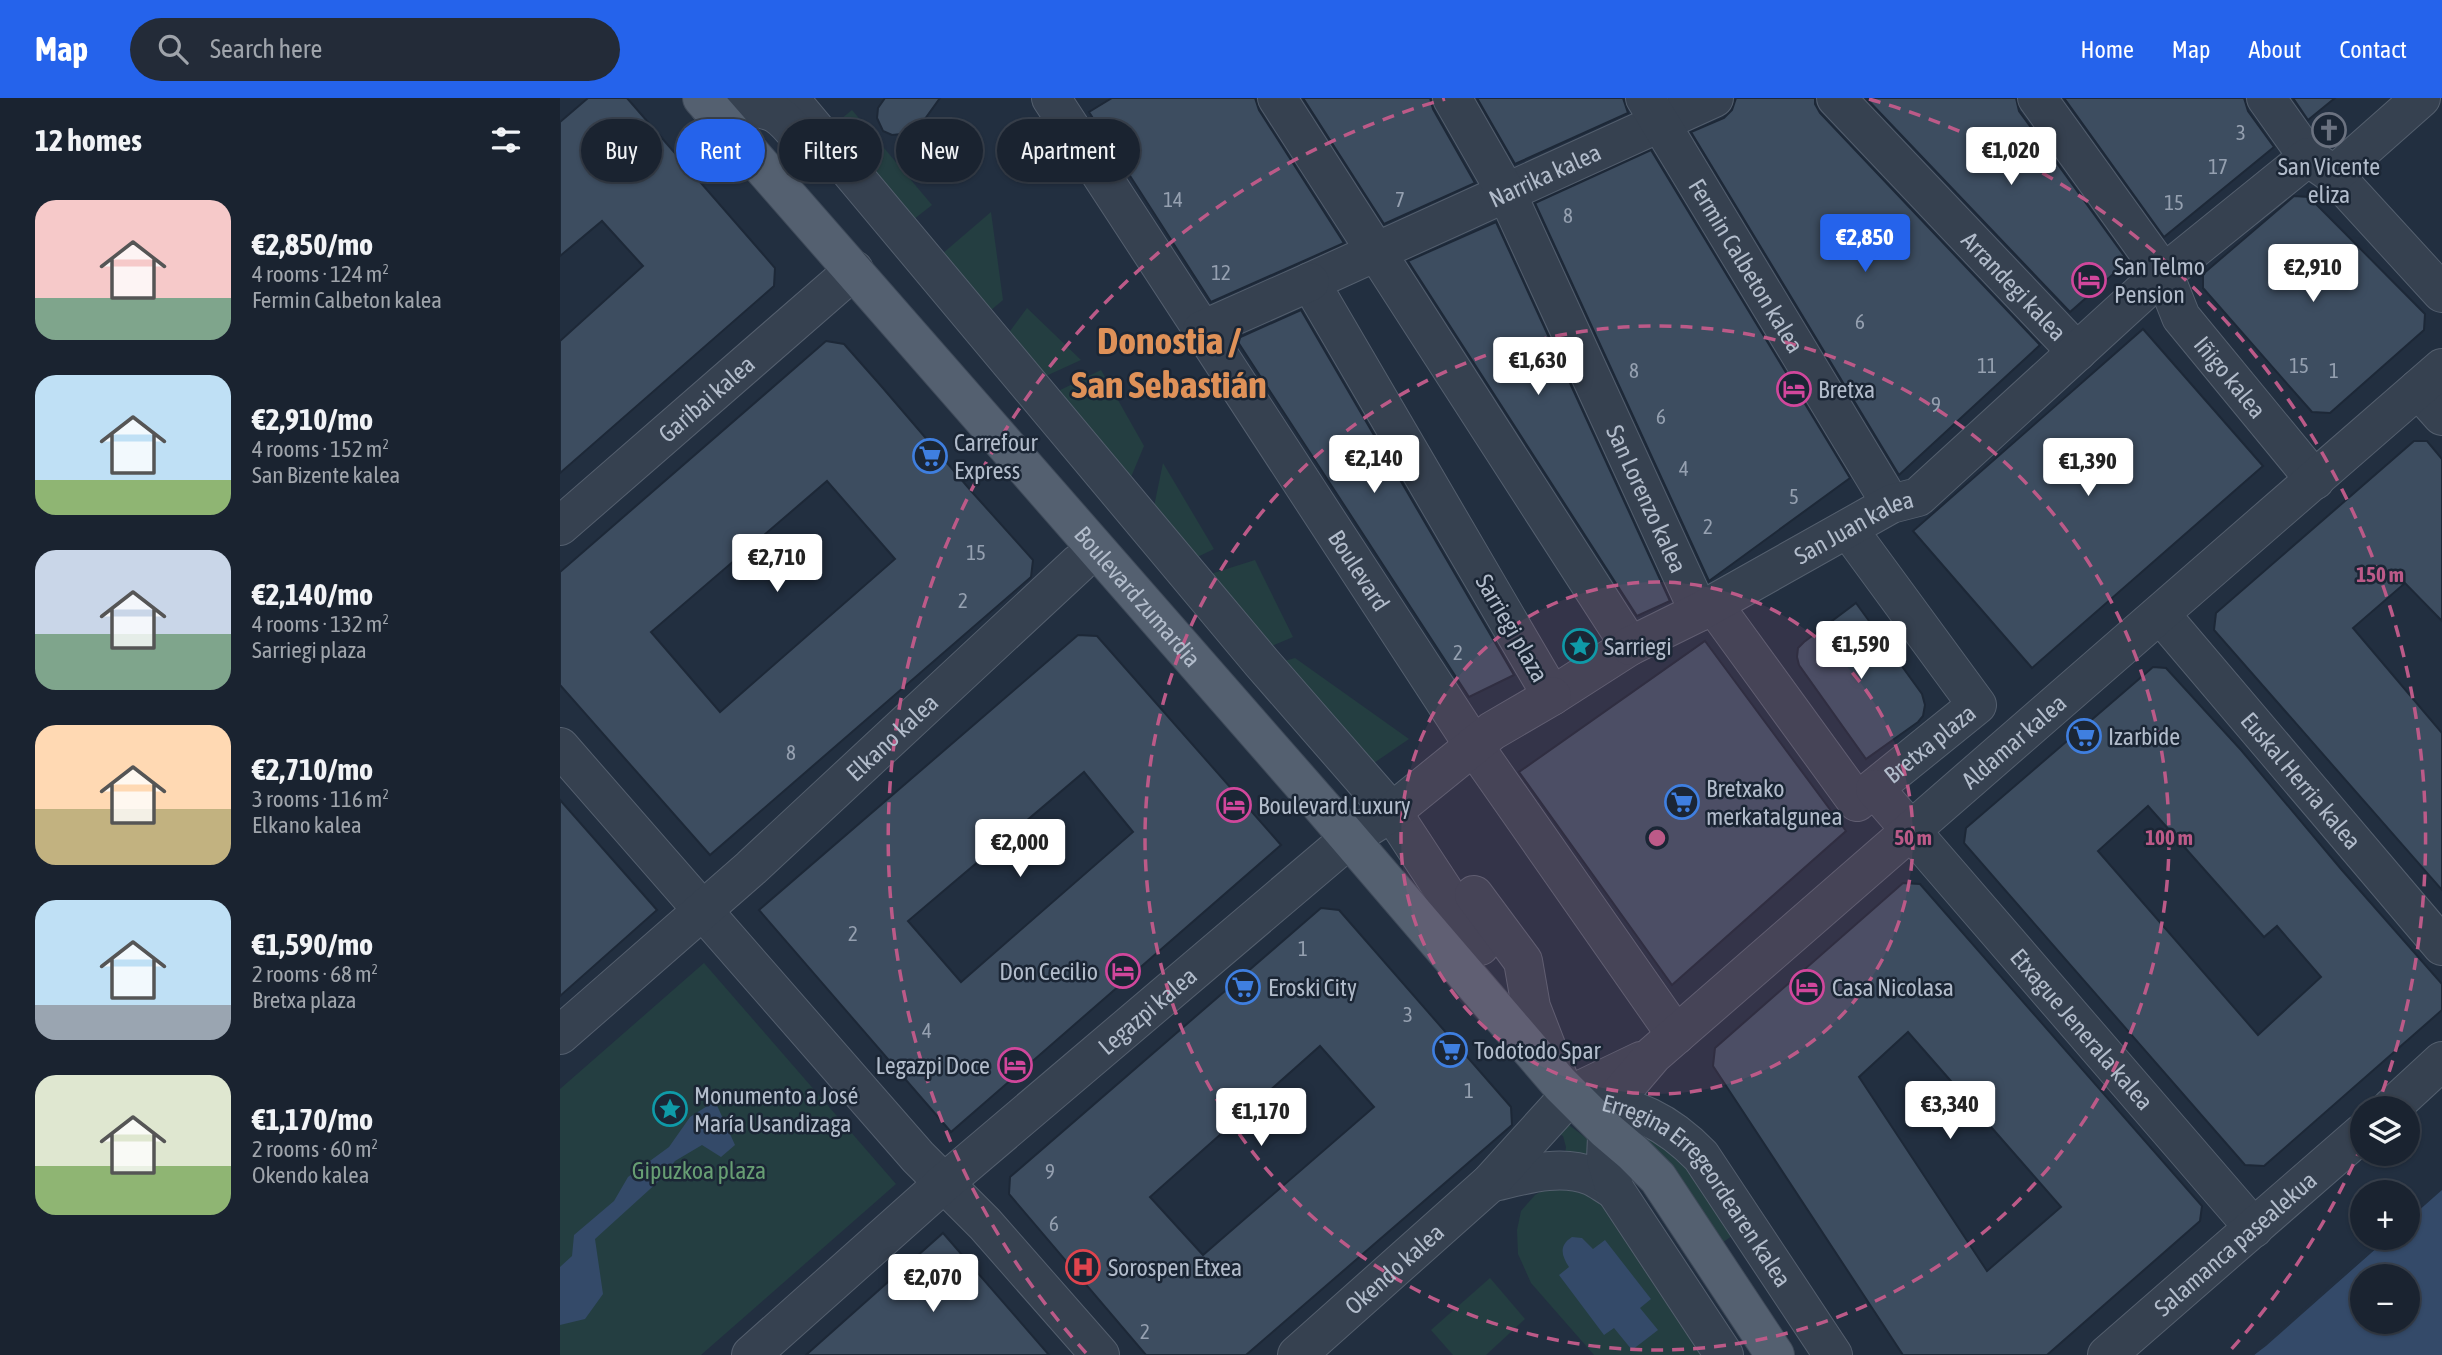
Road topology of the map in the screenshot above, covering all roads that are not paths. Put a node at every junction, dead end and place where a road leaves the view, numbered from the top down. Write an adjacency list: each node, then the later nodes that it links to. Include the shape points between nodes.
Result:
1 (789, 98): 35 (street)
2 (1051, 98): 20 (street, Boulevard)
3 (1277, 98): 14 (street)
4 (1452, 98): 13 (street, San Lorenzo kalea)
5 (1714, 98): 11 (street, Narrika kalea)
6 (1836, 98): 21 (street, Arrandegi kalea)
7 (2037, 98): 17 (street, Iñigo kalea)
8 (2266, 98): 12 (street)
9 (2421, 98): 12 (street, San Juan kalea)
10 (706, 102): 15 (street, via 759,109 786,122); 16 (main road, Boulevard zumardia)
11 (1653, 110): 13 (street, Narrika kalea); 24 (street, Fermin Calbeton kalea)
12 (2321, 166): 17 (street, San Juan kalea); 19 (street)
13 (1507, 194): 14 (street, Narrika kalea); 28 (street, San Lorenzo kalea)
14 (1375, 252): 18 (street); 30 (street)
15 (902, 254)
16 (853, 270): 25 (street, Garibai kalea); 37 (main road, Boulevard zumardia)
17 (2164, 274): 21 (street, San Juan kalea); 23 (street, Iñigo kalea, via 2181,317)
18 (1310, 282): 20 (street); 31 (street, Sarriegi plaza)
19 (2442, 293)
20 (1202, 330): 32 (street, Boulevard)
21 (2077, 352): 24 (street, San Juan kalea, via 1918,497)
22 (2434, 391): 23 (street, Aldamar kalea)
23 (2315, 480): 29 (street, Aldamar kalea)
24 (1891, 504): 26 (street, San Juan kalea)
25 (560, 526)
26 (1848, 529): 28 (street, San Juan kalea); 34 (street, Bretxa plaza, via 1977,705)
27 (1079, 563): 39 (street, Elkano kalea)
28 (1706, 608): 30 (street, San Juan kalea); 34 (street, Bretxa plaza, via 1857,802)
29 (2161, 615): 36 (street, Aldamar kalea); 41 (street, Euskal Herria kalea)
30 (1630, 646): 31 (street, Sarriegi plaza)
31 (1552, 695): 32 (street)
32 (1474, 746): 35 (street); 43 (street, Boulevard)
33 (560, 747): 39 (street)
34 (1875, 789): 36 (street, Bretxa plaza)
35 (1392, 812): 37 (street); 40 (street)
36 (1910, 832): 43 (street, Aldamar kalea); 52 (street, Etxague Jenerala kalea)
37 (1349, 839): 45 (main road, Boulevard zumardia); 50 (street, Legazpi kalea)
38 (1463, 880): 45 (street, via 1523,961 1531,1007)
39 (703, 911): 42 (street); 50 (street)
40 (1480, 946)
41 (2442, 946)
42 (560, 1035)
43 (1664, 1045): 45 (street); 47 (street, Aldamar kalea)
44 (2442, 1061): 46 (street)
45 (1565, 1089): 47 (main road, Erregina Erregeordearen kalea); 49 (street, Okendo kalea)
46 (2404, 1096)
47 (1609, 1117): 51 (street, Erregina Erregeordearen kalea, via 1606,1159); 58 (main road, Erregina Erregeordearen kalea, via 1633,1153 1658,1178); 60 (street, Erregina Erregeordearen kalea, via 1664,1123 1701,1156)
48 (2350, 1144): 52 (street, Salamanca pasealekua)
49 (1490, 1182): 51 (street, Okendo kalea, via 1539,1171 1565,1171 1590,1175); 56 (street, Okendo kalea)
50 (944, 1183): 54 (street); 55 (street)
51 (1615, 1190): 57 (street, Erregina Erregeordearen kalea)
52 (2254, 1228): 61 (street, Salamanca pasealekua)
53 (1732, 1240): 59 (street)
54 (751, 1355)
55 (1100, 1355)
56 (1297, 1355)
57 (1724, 1355)
58 (1776, 1355)
59 (1807, 1355)
60 (1833, 1355)
61 (2107, 1355)

